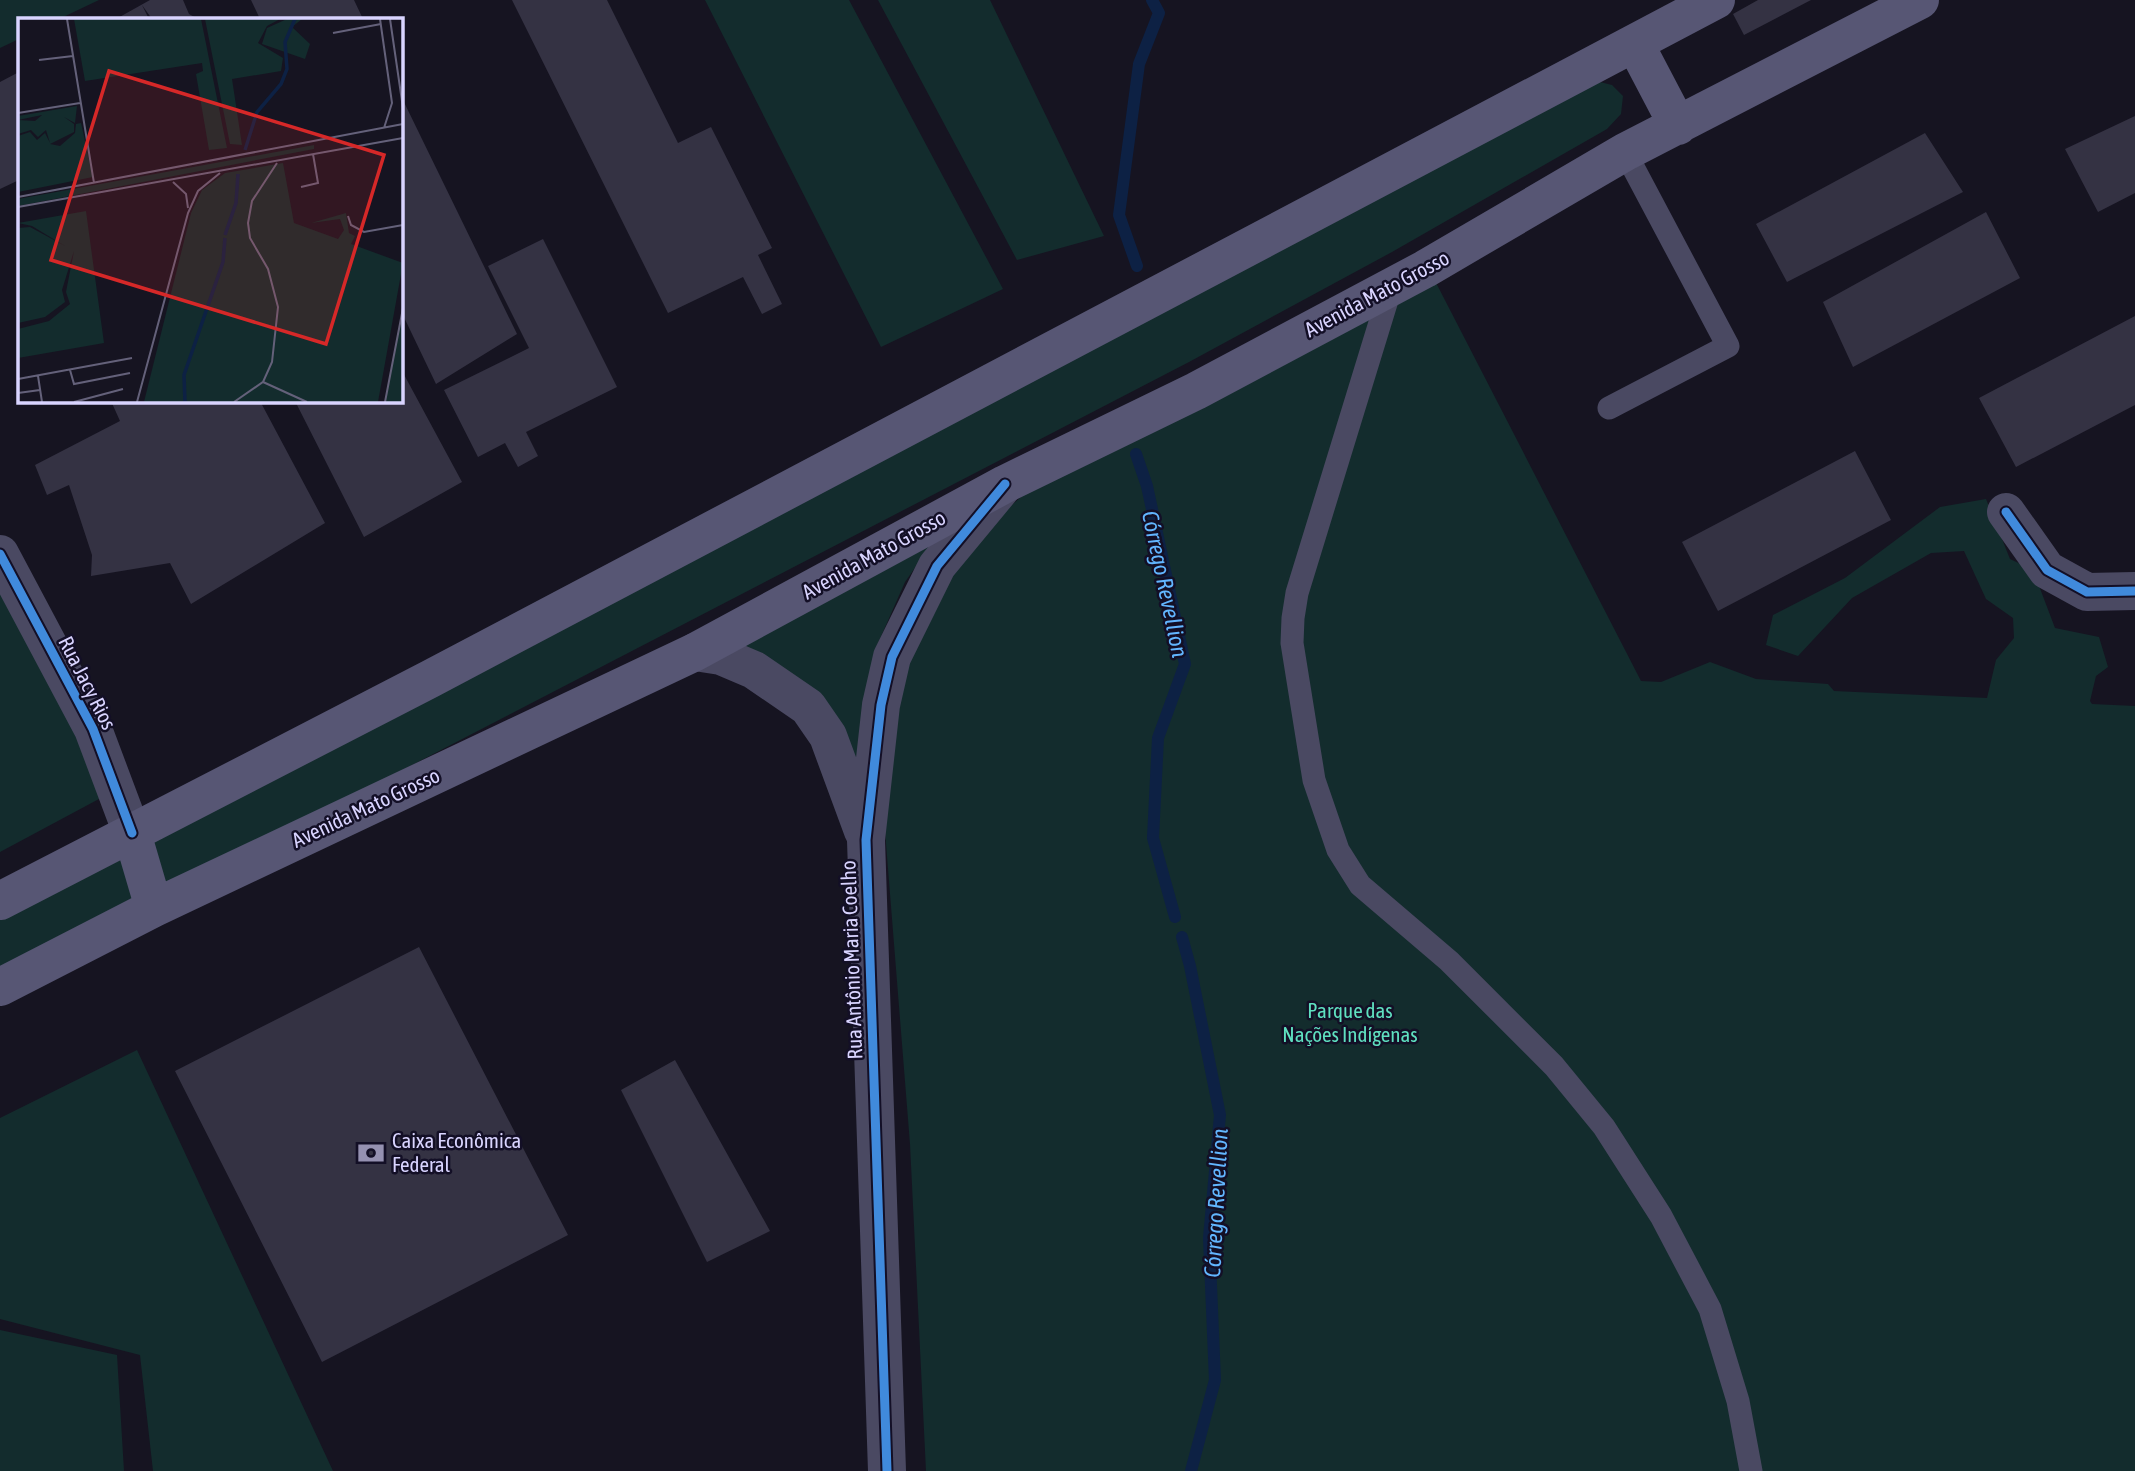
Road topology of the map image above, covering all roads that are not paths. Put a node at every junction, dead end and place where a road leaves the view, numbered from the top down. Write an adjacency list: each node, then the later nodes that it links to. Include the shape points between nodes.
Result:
1 (1716, 0): 3 (main road)
2 (1920, 0): 4 (main road, Avenida Mato Grosso)
3 (1635, 44): 4 (main road); 13 (main road)
4 (1678, 125): 5 (main road, Avenida Mato Grosso)
5 (1625, 152): 6 (main road, Avenida Mato Grosso); 7 (lane, via 1728,346)
6 (1391, 287): 8 (main road, Avenida Mato Grosso, via 1196,391); 19 (lane, via 1293,618 1292,643 1314,780 1338,850 1360,885 1449,961 1554,1066 1604,1127 1661,1216 1710,1308 1738,1401)
7 (1609, 408)
8 (1005, 484): 12 (main road, Avenida Mato Grosso); 14 (street, Rua Antônio Maria Coelho, via 937,566 892,657 881,705)
9 (2006, 512): 11 (street, via 2047,570 2087,592)
10 (0, 554): 13 (street, Rua Jacy Rios, via 93,729)
11 (2135, 591)
12 (695, 652): 14 (street, Rua Antônio Maria Coelho, via 721,656 754,670 808,707 828,736); 16 (main road, Avenida Mato Grosso)
13 (132, 832): 15 (main road); 16 (main road)
14 (866, 840): 18 (street, Rua Antônio Maria Coelho)
15 (0, 901)
16 (153, 908): 17 (main road, Avenida Mato Grosso)
17 (0, 987)
18 (887, 1471)
19 (1751, 1471)

